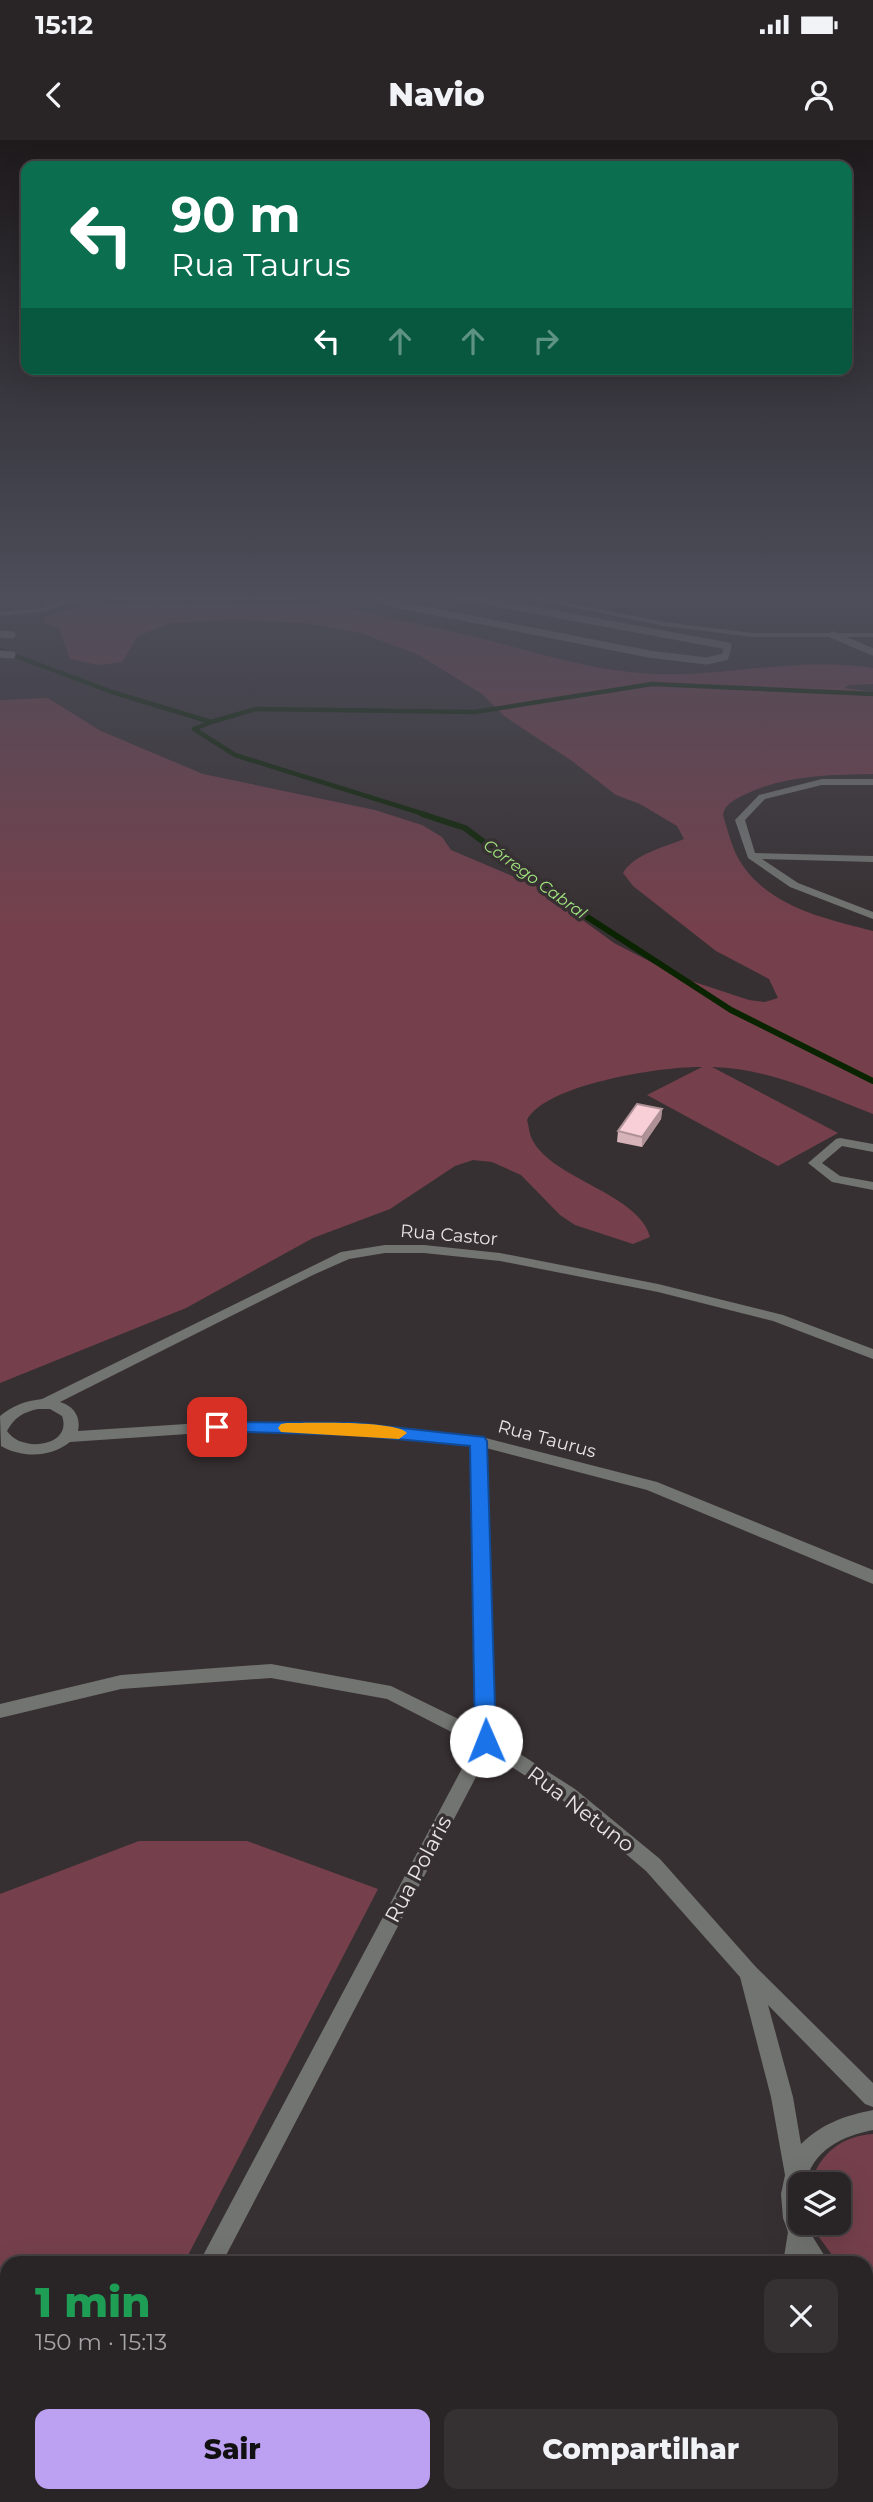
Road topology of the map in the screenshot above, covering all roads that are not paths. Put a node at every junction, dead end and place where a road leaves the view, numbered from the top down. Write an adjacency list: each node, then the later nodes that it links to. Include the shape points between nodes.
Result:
1 (873, 782): 2 (street, via 822,782 762,797 740,820)
2 (751, 856): 3 (street); 4 (street, via 794,885)
3 (873, 859)
4 (873, 916)
5 (873, 1148): 6 (street, via 840,1142 814,1163 836,1180)
6 (873, 1186)
7 (873, 1354): 8 (street, Rua Castor, via 779,1318 658,1287 500,1258 385,1249 346,1255 308,1272)
8 (44, 1404): 9 (street, via 8,1415); 10 (street, via 67,1411 72,1428)
9 (1, 1436): 10 (street, via 14,1448 32,1451 51,1447)
10 (66, 1437): 11 (street, Rua Taurus, via 217,1427 355,1429)
11 (478, 1441): 12 (street, Rua Taurus, via 652,1486); 14 (street, Rua Polaris)
12 (873, 1578)
13 (0, 1711): 14 (street, Rua Netuno, via 121,1682 271,1671 391,1693)
14 (486, 1741): 15 (street, Rua Netuno, via 568,1794 653,1865); 22 (street, Rua Polaris)
15 (748, 1972): 16 (street, Rua Netuno); 18 (street, via 782,2097)
16 (873, 2097)
17 (873, 2120): 19 (street, via 823,2134 806,2151)
18 (796, 2172)
19 (797, 2172)
20 (799, 2235): 23 (street)
21 (801, 2235): 24 (street)
22 (214, 2256)
23 (795, 2256)
24 (814, 2256)

